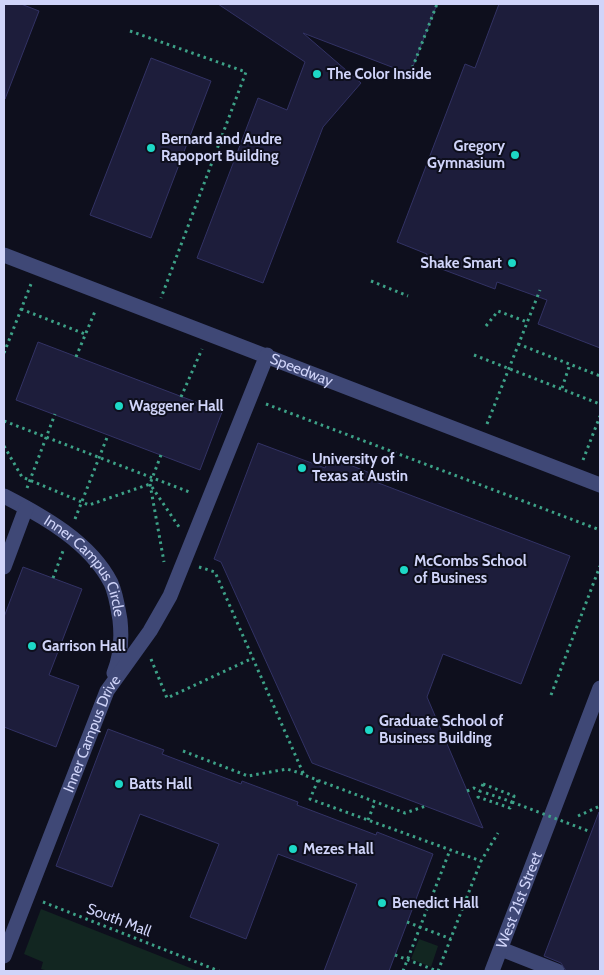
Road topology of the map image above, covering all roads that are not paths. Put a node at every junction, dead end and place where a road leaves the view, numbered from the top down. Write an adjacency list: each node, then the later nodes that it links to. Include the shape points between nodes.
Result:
1 (4, 255): 2 (street, Speedway)
2 (267, 355): 3 (street, Speedway); 8 (street, Inner Campus Drive, via 170,596 150,631)
3 (600, 485)
4 (4, 496): 5 (street, Inner Campus Circle)
5 (23, 507): 6 (street); 8 (street, Inner Campus Circle, via 69,536 97,563 111,583 122,641)
6 (4, 567)
7 (600, 688): 9 (street, West 21st Street)
8 (107, 691): 10 (street, Inner Campus Drive)
9 (501, 949): 11 (street, West 21st Street); 12 (street)
10 (4, 956)
11 (492, 971)
12 (557, 971)

